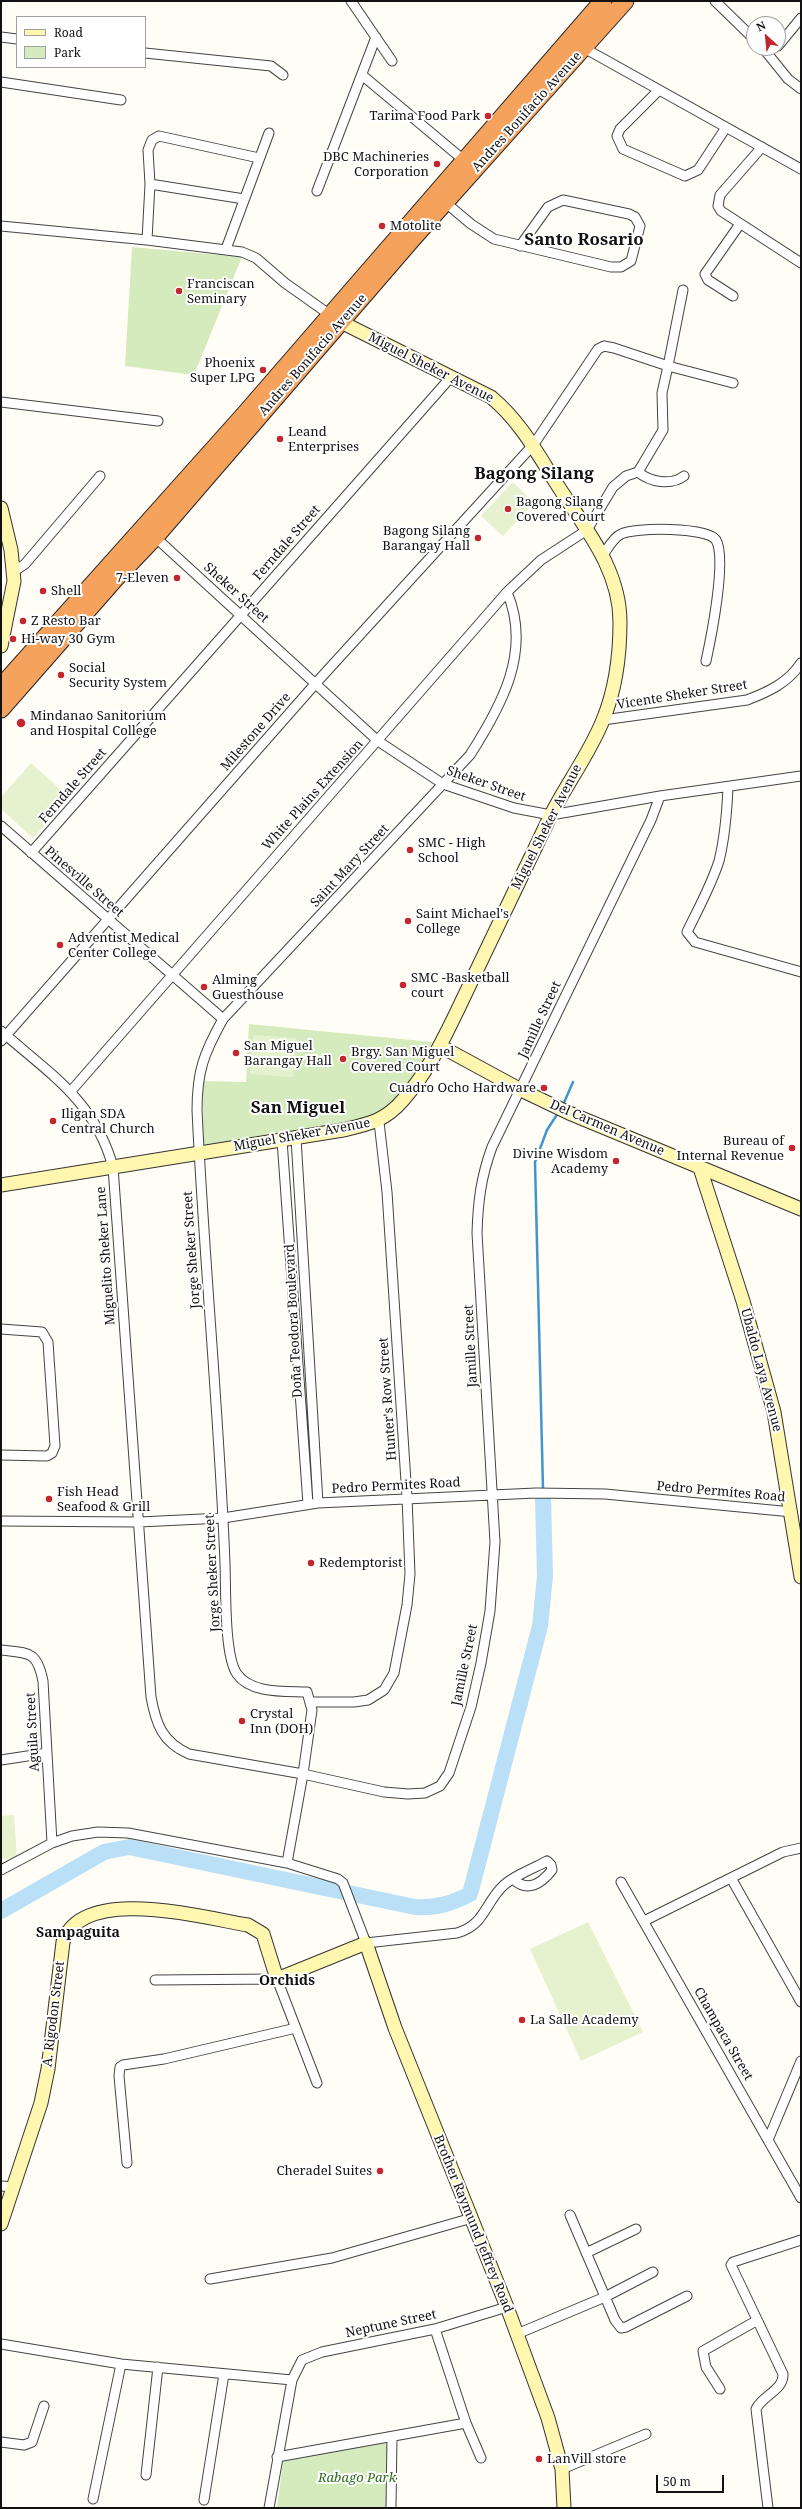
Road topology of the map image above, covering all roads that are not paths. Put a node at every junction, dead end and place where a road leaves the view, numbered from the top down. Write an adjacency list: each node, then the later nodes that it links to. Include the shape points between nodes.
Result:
1 (351, 1): 9 (street)
2 (603, 1): 25 (highway, Andres Bonifacio Avenue)
3 (625, 1): 11 (highway, Andres Bonifacio Avenue)
4 (721, 3): 6 (street)
5 (801, 18): 7 (street)
6 (746, 30)
7 (786, 36)
8 (1, 37): 10 (street)
9 (376, 37): 14 (street); 16 (street)
10 (16, 38)
11 (584, 48): 19 (street); 25 (highway, Andres Bonifacio Avenue)
12 (146, 53): 15 (street, via 271,66)
13 (778, 56): 18 (street, via 788,79)
14 (392, 60)
15 (283, 75)
16 (362, 75): 25 (street); 28 (street)
17 (1, 82): 20 (street)
18 (801, 89)
19 (658, 91): 21 (street); 21 (street, via 620,129 617,136 623,149 685,176 698,170)
20 (121, 100)
21 (725, 129): 23 (street)
22 (269, 133): 24 (street)
23 (762, 147): 26 (street); 31 (street, via 717,200 721,211)
24 (259, 158): 27 (street, via 159,136 152,140 148,150); 29 (street)
25 (470, 165): 30 (highway, Andres Bonifacio Avenue); 39 (highway, Andres Bonifacio Avenue)
26 (801, 169)
27 (150, 184): 29 (street); 33 (street)
28 (317, 191)
29 (244, 199): 35 (street)
30 (446, 203): 34 (street, via 494,239); 39 (highway, Andres Bonifacio Avenue)
31 (740, 224): 36 (street); 38 (street, via 705,274 708,280)
32 (1, 226): 33 (street)
33 (147, 240): 35 (street)
34 (520, 246): 34 (street, via 611,267 621,267 631,262 640,226 635,217 629,214 563,200 548,207)
35 (226, 249): 39 (street, via 256,258 285,283)
36 (801, 263)
37 (683, 290): 40 (street)
38 (733, 296)
39 (335, 319): 41 (street, Miguel Sheker Avenue); 51 (highway, Andres Bonifacio Avenue); 60 (highway, Andres Bonifacio Avenue, via 240,420)
40 (668, 366): 42 (street); 45 (street, Milestone Drive, via 614,348 604,346 598,349); 46 (street, via 662,393 663,430)
41 (451, 377): 45 (street, Miguel Sheker Avenue, via 491,397 508,411); 55 (street, Ferndale Street)
42 (733, 383)
43 (1, 402): 44 (street)
44 (158, 420)
45 (534, 444): 50 (street, Miguel Sheker Avenue); 59 (street, Milestone Drive)
46 (638, 472): 48 (street, via 643,476 665,482 673,482); 50 (street, via 626,476 613,487)
47 (100, 476): 53 (street, via 25,564)
48 (684, 476)
49 (1, 508): 53 (street)
50 (587, 530): 52 (street, Miguel Sheker Avenue); 54 (street, White Plains Extension, via 541,560)
51 (155, 537): 55 (street, Sheker Street); 60 (highway, Andres Bonifacio Avenue)
52 (603, 554): 57 (street, via 621,534 632,530 699,531 716,540 719,560 716,603); 61 (street, Miguel Sheker Avenue, via 616,589 620,621 613,685)
53 (13, 572): 56 (street, via 13,591)
54 (507, 592): 62 (street, White Plains Extension); 64 (street, Saint Mary Street, via 514,609 518,634 514,660 504,694 488,728 470,755)
55 (240, 615): 59 (street, Sheker Street); 69 (street, Ferndale Street)
56 (1, 646)
57 (706, 661)
58 (801, 663): 61 (street, Vicente Sheker Street, via 783,682 747,700)
59 (316, 683): 62 (street, Sheker Street); 70 (street, Milestone Drive)
60 (4, 696)
61 (603, 720): 67 (street, Miguel Sheker Avenue)
62 (378, 741): 64 (street, Sheker Street); 72 (street, White Plains Extension)
63 (801, 776): 65 (street, Sheker Street)
64 (443, 784): 67 (street, Sheker Street, via 514,808); 73 (street, Saint Mary Street)
65 (728, 787): 66 (street, Sheker Street); 71 (street, via 718,861 705,897 687,932 688,936 695,942)
66 (660, 796): 67 (street, Sheker Street); 76 (street, Jamille Street, via 651,820)
67 (551, 815): 75 (street, Miguel Sheker Avenue)
68 (1, 826): 69 (street, Pinesville Street)
69 (32, 853): 70 (street, Pinesville Street)
70 (109, 920): 72 (street, Pinesville Street); 74 (street, Milestone Drive)
71 (801, 972)
72 (170, 975): 73 (street, Pinesville Street); 77 (street, White Plains Extension)
73 (223, 1019): 81 (street, Saint Mary Street, via 207,1047 197,1081)
74 (3, 1036): 77 (street, Miguelito Sheker Lane)
75 (440, 1046): 76 (street, Del Carmen Avenue); 78 (street, Miguel Sheker Avenue, via 402,1101)
76 (521, 1090): 83 (street, Del Carmen Avenue); 88 (street, Jamille Street, via 492,1147 482,1174 478,1202 477,1233)
77 (72, 1091): 82 (street, Miguelito Sheker Lane, via 98,1128)
78 (379, 1122): 79 (street, Miguel Sheker Avenue); 89 (street, Hunter's Row Street, via 387,1192)
79 (296, 1138): 80 (street, Miguel Sheker Avenue); 90 (street, Doña Teodora Boulevard)
80 (282, 1140): 81 (street, Miguel Sheker Avenue); 91 (street, Doña Teodora Boulevard)
81 (199, 1153): 82 (street, Miguel Sheker Avenue); 93 (street, Jorge Sheker Street)
82 (112, 1167): 84 (street, Miguel Sheker Avenue); 95 (street, Miguelito Sheker Lane)
83 (700, 1168): 85 (street, Del Carmen Avenue); 92 (street, Ubaldo Laya Avenue, via 774,1412)
84 (1, 1186)
85 (801, 1209)
86 (1, 1330): 87 (street, via 45,1334 48,1342 55,1446 52,1453 47,1456)
87 (1, 1455)
88 (492, 1495): 89 (street, Pedro Permites Road); 92 (street, Pedro Permites Road, via 536,1492 605,1494); 101 (street, Jamille Street, via 495,1542 490,1611 471,1707 450,1773 440,1786 425,1793 408,1794 364,1788)
89 (407, 1497): 90 (street, Pedro Permites Road); 98 (street, Hunter's Row Street, via 408,1590 400,1646 390,1684 368,1700)
90 (318, 1503): 91 (street, Pedro Permites Road)
91 (308, 1504): 93 (street, Pedro Permites Road)
92 (792, 1512): 96 (street, Ubaldo Laya Avenue)
93 (223, 1518): 95 (street, Pedro Permites Road); 98 (street, Jorge Sheker Street, via 229,1635 232,1662 237,1674 246,1683 258,1688 306,1692)
94 (1, 1521): 95 (street, Pedro Permites Road)
95 (139, 1522): 101 (street, Miguelito Sheker Lane, via 151,1697 155,1721 163,1736 176,1748 189,1754)
96 (801, 1577)
97 (1, 1650): 99 (street, Aguila Street, via 30,1654 36,1658 43,1681)
98 (310, 1702): 101 (street, via 312,1710)
99 (48, 1753): 100 (street); 102 (street, Aguila Street)
100 (1, 1760)
101 (303, 1774): 104 (street)
102 (52, 1843): 104 (street, via 72,1836 98,1832 128,1833); 105 (street)
103 (801, 1848): 106 (street, via 783,1852)
104 (287, 1863): 110 (street, via 338,1879 347,1890)
105 (1, 1870)
106 (731, 1878): 109 (street); 113 (street)
107 (514, 1880): 110 (street, via 501,1888 477,1924 469,1929 457,1933)
108 (621, 1882): 109 (street, Champaca Street)
109 (644, 1921): 117 (street, Champaca Street)
110 (366, 1943): 111 (street); 123 (street, Brother Raymund Jeffrey Road, via 395,2028)
111 (277, 1979): 112 (street); 114 (street); 120 (street, A. Rigodon Street, via 263,1934 248,1925 140,1909 114,1908 73,1923 66,1931 63,1942 48,2069 41,2102)
112 (155, 1980)
113 (801, 2002)
114 (296, 2028): 116 (street); 118 (street, via 120,2067)
115 (801, 2061): 117 (street)
116 (317, 2083)
117 (768, 2140): 121 (street, Champaca Street)
118 (126, 2163)
119 (1, 2186): 120 (street)
120 (14, 2187): 124 (street, A. Rigodon Street)
121 (801, 2198)
122 (570, 2215): 127 (street)
123 (472, 2218): 129 (street, via 332,2258); 132 (street, Brother Raymund Jeffrey Road)
124 (1, 2224)
125 (636, 2229): 127 (street)
126 (801, 2240): 133 (street, via 733,2262 731,2270)
127 (586, 2252): 131 (street)
128 (653, 2272): 131 (street)
129 (210, 2279)
130 (687, 2296): 131 (street, via 621,2328 617,2325)
131 (605, 2297): 135 (street)
132 (507, 2307): 134 (street, Neptune Street); 135 (street, Brother Raymund Jeffrey Road)
133 (756, 2321): 141 (street, via 703,2351 706,2367); 156 (street, via 784,2380 760,2401 756,2409)
134 (435, 2329): 140 (street, Neptune Street, via 311,2355 302,2360); 143 (street)
135 (517, 2334): 149 (street, Brother Raymund Jeffrey Road, via 548,2418)
136 (1, 2344): 137 (street)
137 (121, 2364): 138 (street); 151 (street)
138 (158, 2367): 139 (street); 150 (street)
139 (224, 2374): 140 (street); 152 (street)
140 (292, 2380): 147 (street, Neptune Street)
141 (720, 2389)
142 (44, 2406): 146 (street, via 32,2442 24,2445)
143 (466, 2423): 145 (street); 148 (street)
144 (646, 2434): 149 (street)
145 (392, 2437): 147 (street); 154 (street)
146 (1, 2442)
147 (277, 2457): 153 (street, Neptune Street)
148 (481, 2458)
149 (562, 2469): 155 (street, Brother Raymund Jeffrey Road)
150 (146, 2475)
151 (93, 2499)
152 (204, 2500)
153 (269, 2508)
154 (391, 2508)
155 (564, 2508)
156 (768, 2508)

